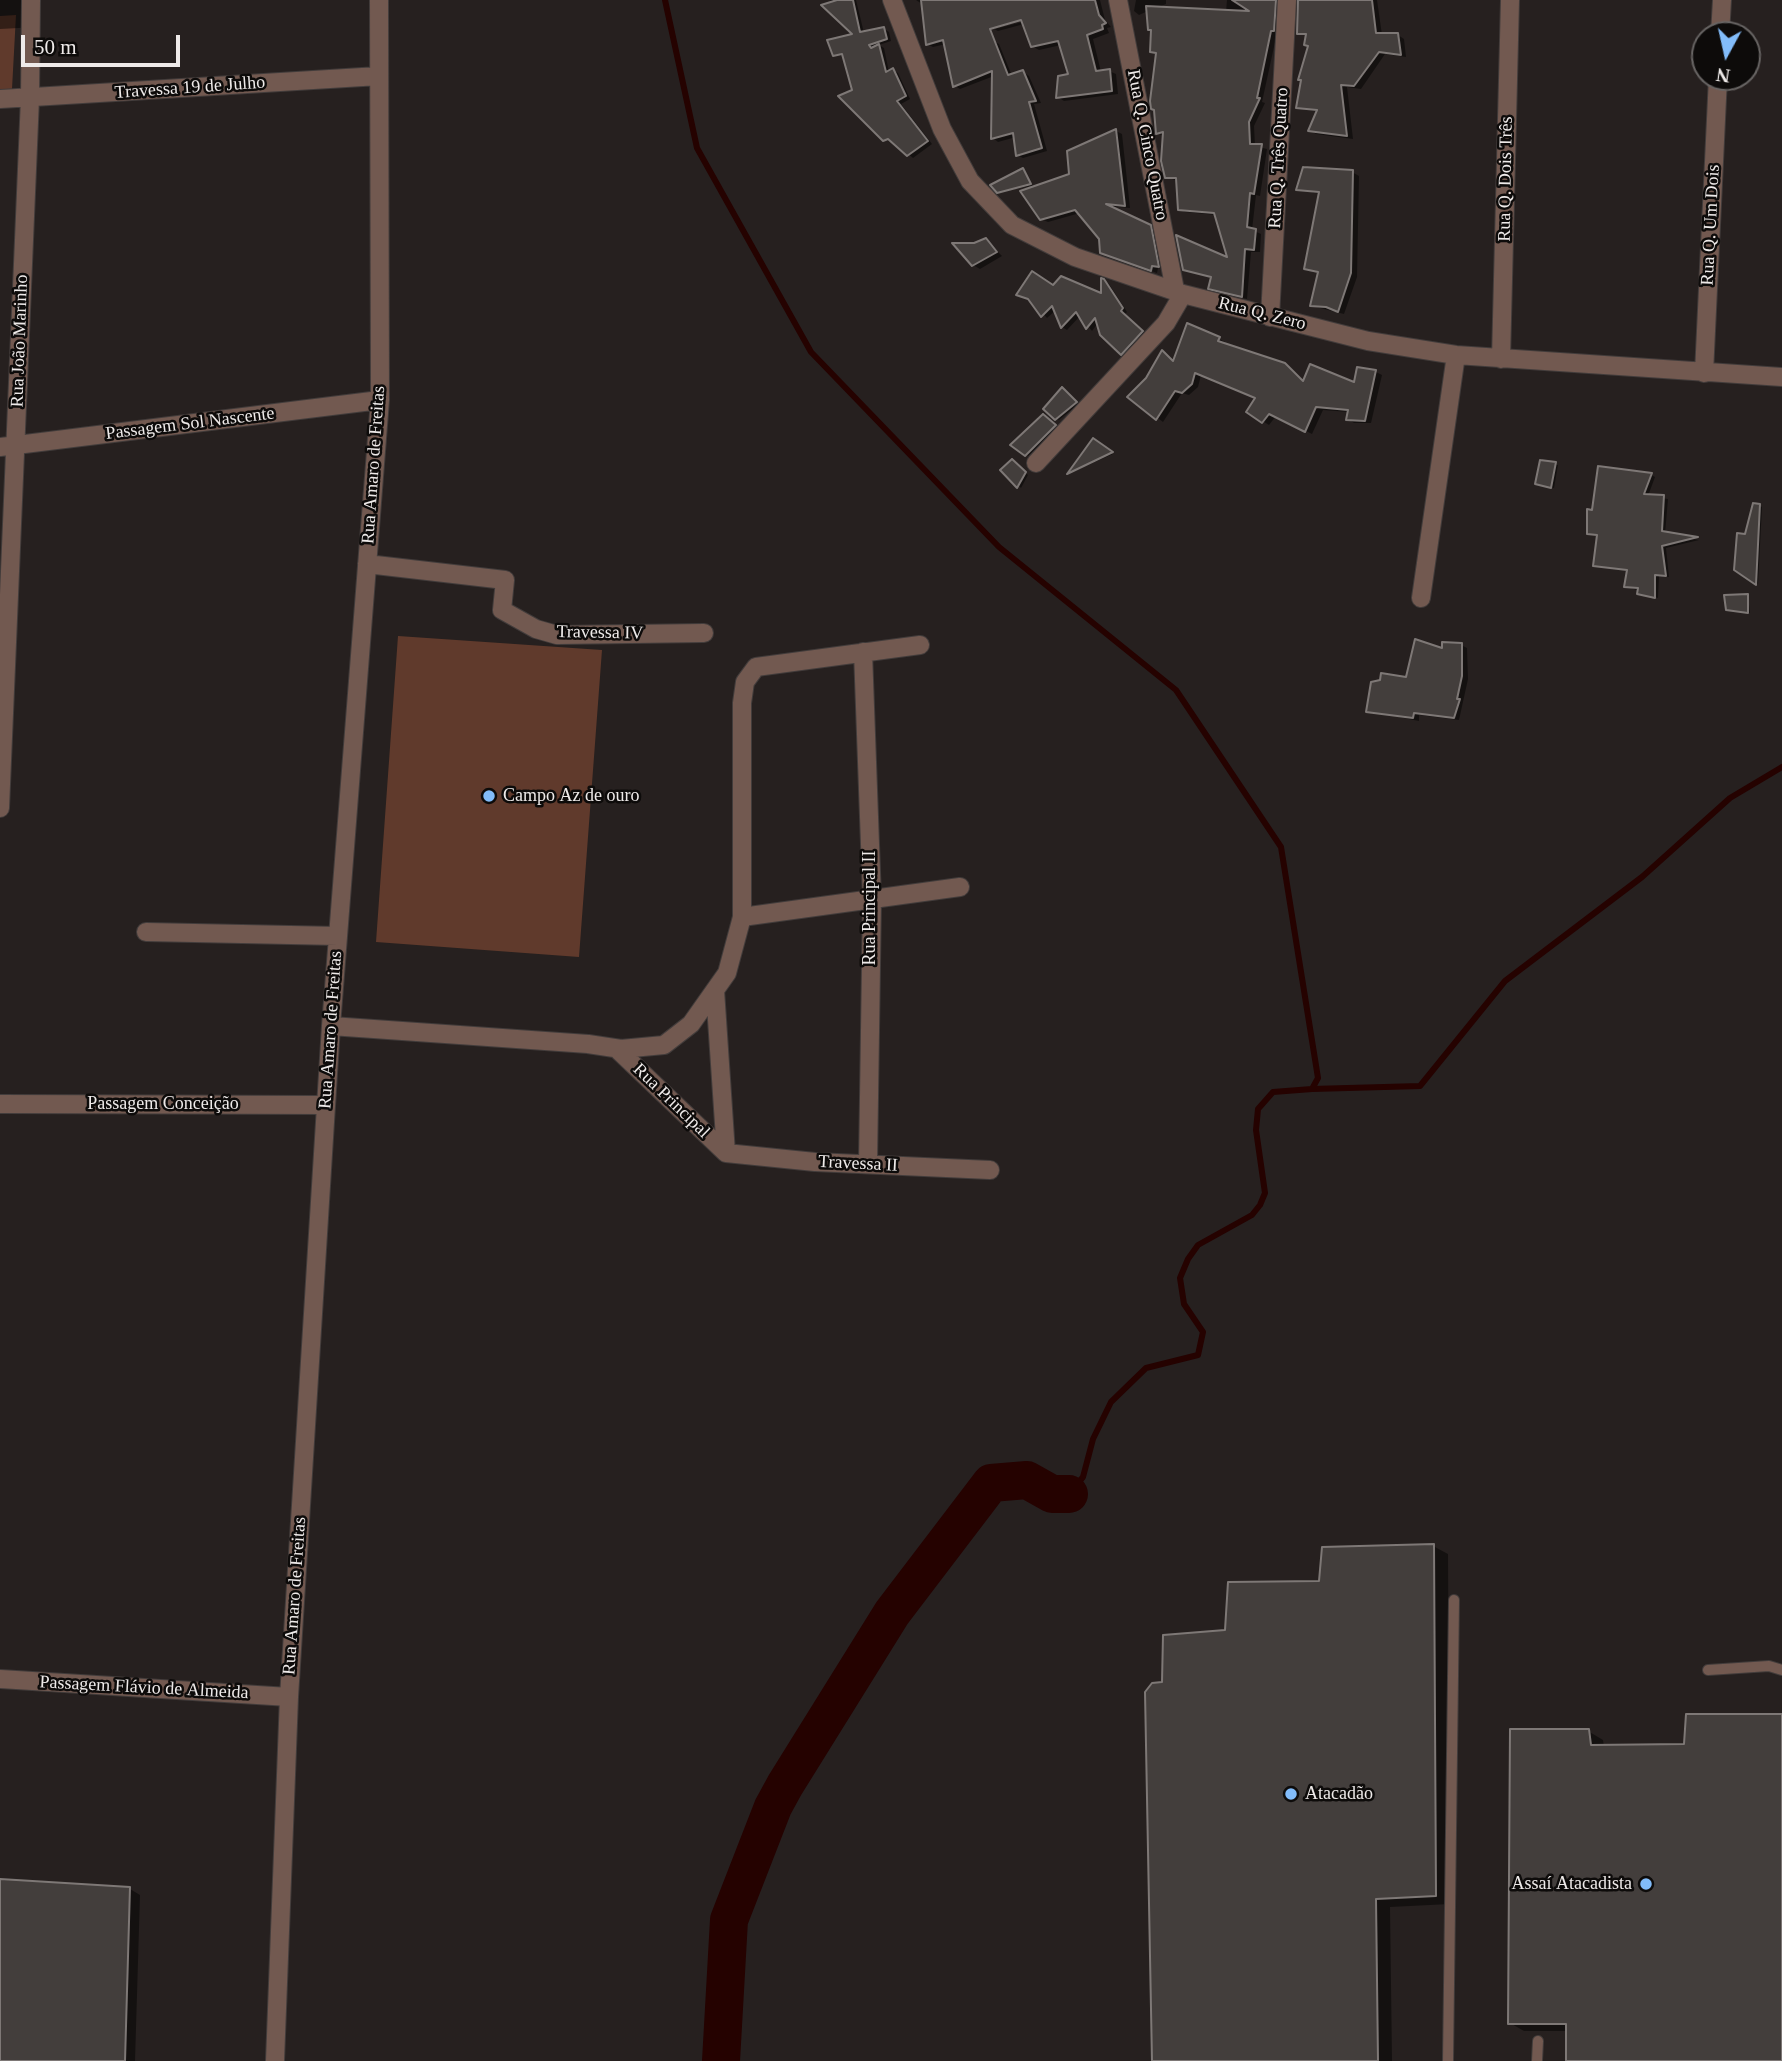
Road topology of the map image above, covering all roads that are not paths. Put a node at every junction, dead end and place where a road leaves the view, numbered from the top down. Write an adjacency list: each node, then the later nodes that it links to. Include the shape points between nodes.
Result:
1 (31, 0): 11 (street, Rua João Marinho)
2 (379, 0): 9 (street, Rua Amaro de Freitas)
3 (891, 0): 13 (street, Rua Q. Zero, via 942,129 970,181 986,200 1012,225 1055,248)
4 (1118, 0): 13 (street, Rua Q. Cinco Quatro)
5 (1287, 0): 14 (street, Rua Q. Três Quatro)
6 (1510, 0): 16 (street, Rua Q. Dois Três)
7 (1722, 0): 8 (street)
8 (1721, 21)
9 (379, 76): 11 (street, Travessa 19 de Julho); 19 (street, Rua Amaro de Freitas)
10 (1717, 91): 17 (street, Rua Q. Um Dois)
11 (30, 98): 12 (street, Travessa 19 de Julho); 20 (street, Rua João Marinho)
12 (0, 99)
13 (1179, 292): 14 (street, Rua Q. Zero); 21 (street, via 1166,323)
14 (1270, 317): 15 (street, Rua Q. Zero, via 1368,341)
15 (1456, 355): 16 (street, Rua Q. Zero); 23 (street)
16 (1501, 359): 17 (street, Rua Q. Zero)
17 (1704, 373): 18 (street, Rua Q. Zero)
18 (1782, 377)
19 (380, 401): 20 (street, Passagem Sol Nascente); 22 (street, Rua Amaro de Freitas)
20 (8, 446): 27 (street, Rua João Marinho)
21 (1036, 463)
22 (367, 564): 24 (street, Travessa IV, via 505,580 502,610 557,635); 32 (street, Rua Amaro de Freitas)
23 (1421, 598)
24 (704, 633)
25 (920, 645): 26 (street)
26 (863, 652): 29 (street, Rua Principal II); 30 (street, via 757,667 745,682)
27 (0, 808)
28 (960, 887): 29 (street)
29 (872, 899): 30 (street); 39 (street, Rua Principal II)
30 (741, 917): 33 (street, via 727,973)
31 (146, 932): 32 (street)
32 (338, 936): 34 (street, Rua Amaro de Freitas)
33 (715, 990): 35 (street, via 691,1024 664,1045); 38 (street)
34 (331, 1026): 35 (street); 37 (street, Rua Amaro de Freitas)
35 (617, 1049): 38 (street, Rua Principal)
36 (0, 1104): 37 (street, Passagem Conceição)
37 (326, 1105): 45 (street, Rua Amaro de Freitas)
38 (726, 1153): 39 (street, Travessa II)
39 (868, 1164): 40 (street, Travessa II)
40 (990, 1170)
41 (1454, 1600): 48 (lane)
42 (1708, 1670): 43 (lane, via 1769,1666)
43 (1782, 1670)
44 (0, 1679): 45 (street, Passagem Flávio de Almeida)
45 (289, 1697): 47 (street, Rua Amaro de Freitas)
46 (1538, 2041): 49 (lane)
47 (275, 2061)
48 (1448, 2061)
49 (1537, 2061)

